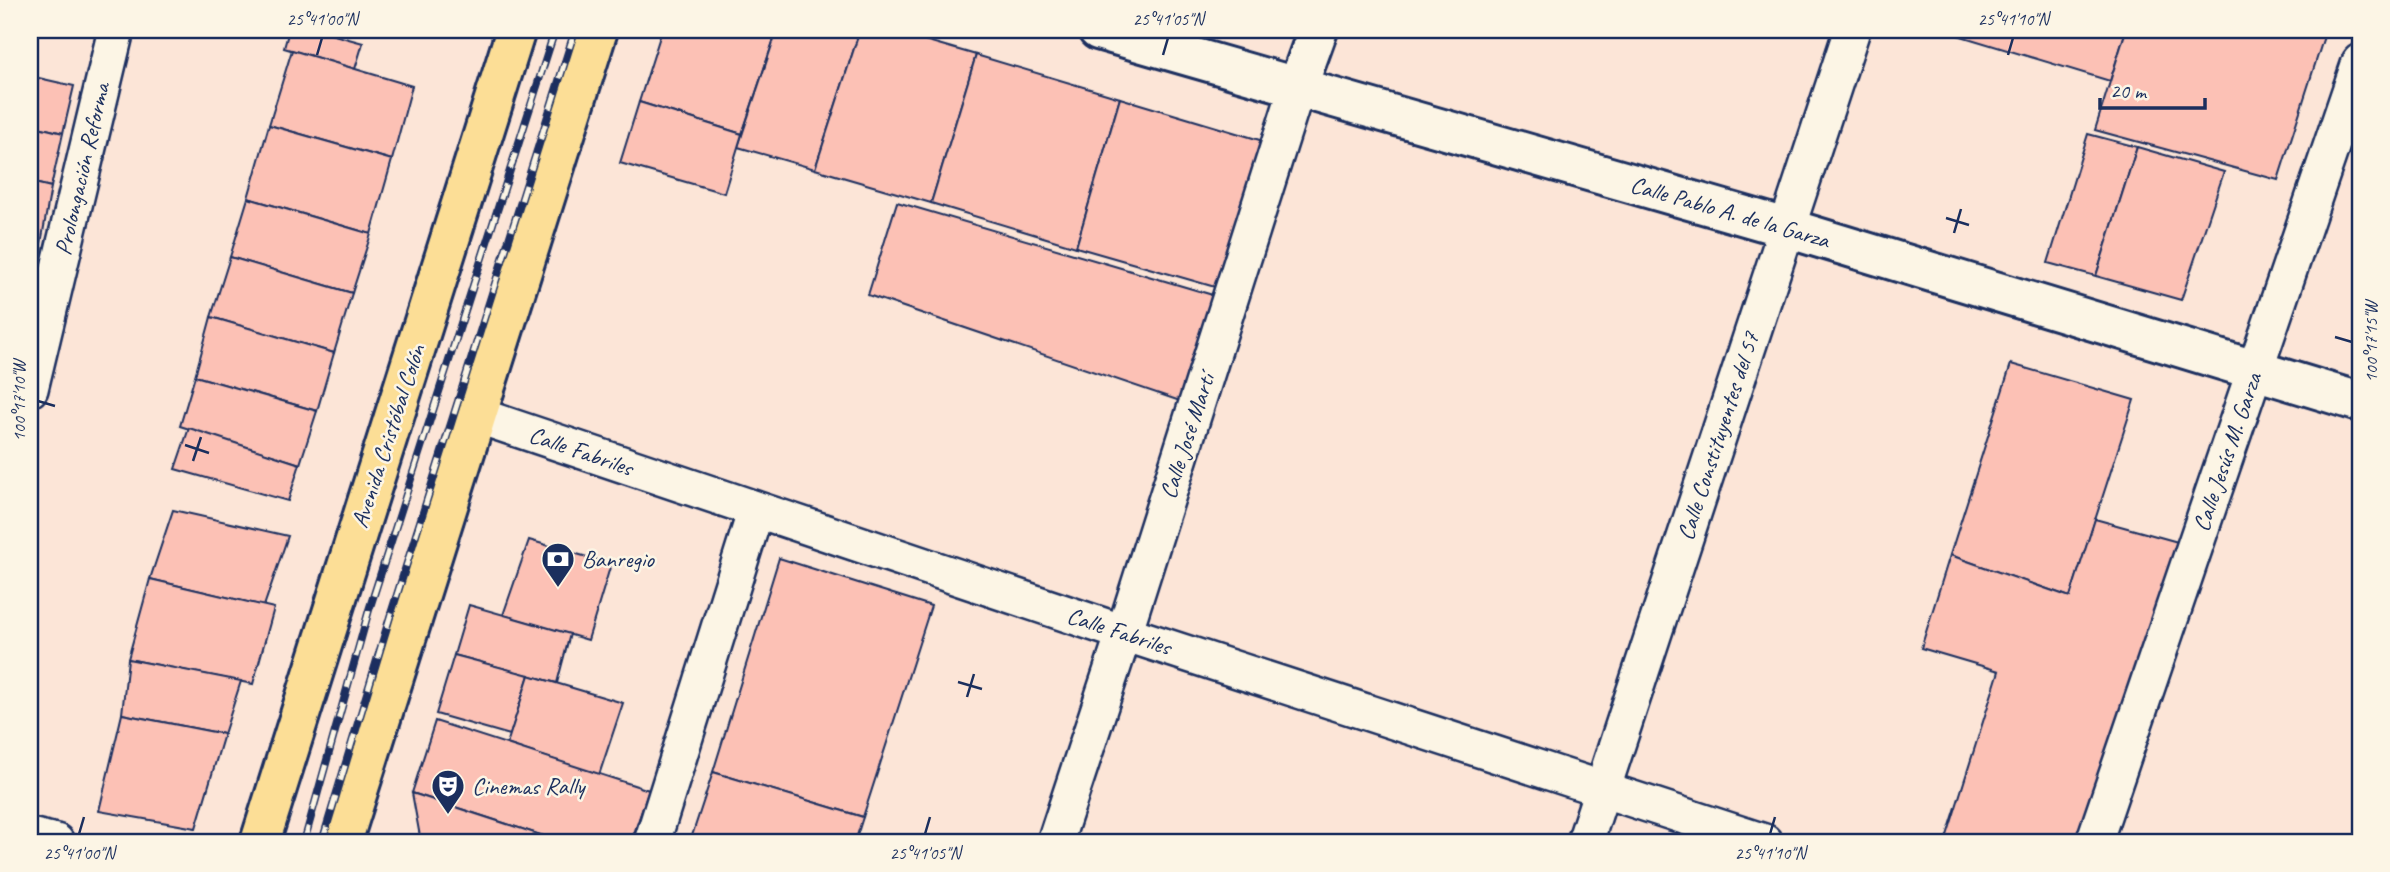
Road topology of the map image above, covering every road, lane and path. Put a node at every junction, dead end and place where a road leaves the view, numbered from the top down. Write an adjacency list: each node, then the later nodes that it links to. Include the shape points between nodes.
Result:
1 (116, 30): 11 (street, Prolongación Reforma)
2 (516, 30): 19 (main road, Avenida Cristóbal Colón)
3 (598, 30): 13 (main road)
4 (1098, 30): 8 (street, Calle Pablo A. de la Garza)
5 (1318, 30): 8 (street, Calle José Martí)
6 (1852, 30): 9 (street, Calle Constituyentes del 57)
7 (2360, 62): 10 (street, Calle Jesús M. Garza)
8 (1297, 88): 9 (street, Calle Pablo A. de la Garza); 15 (street, Calle José Martí)
9 (1787, 228): 10 (street, Calle Pablo A. de la Garza); 16 (street, Calle Constituyentes del 57)
10 (2255, 371): 12 (street, Calle Pablo A. de la Garza); 25 (street, Calle Jesús M. Garza)
11 (30, 390)
12 (2360, 402)
13 (475, 415): 14 (street, Calle Fabriles); 20 (main road)
14 (756, 510): 15 (street, Calle Fabriles); 21 (street)
15 (1124, 633): 16 (street, Calle Fabriles); 22 (street, Calle José Martí)
16 (1602, 789): 23 (street, Calle Constituyentes del 57); 24 (street, Calle Fabriles)
17 (30, 836): 18 (street)
18 (56, 842)
19 (260, 842)
20 (342, 842)
21 (652, 842)
22 (1055, 842)
23 (1585, 842)
24 (1764, 842)
25 (2094, 842)

